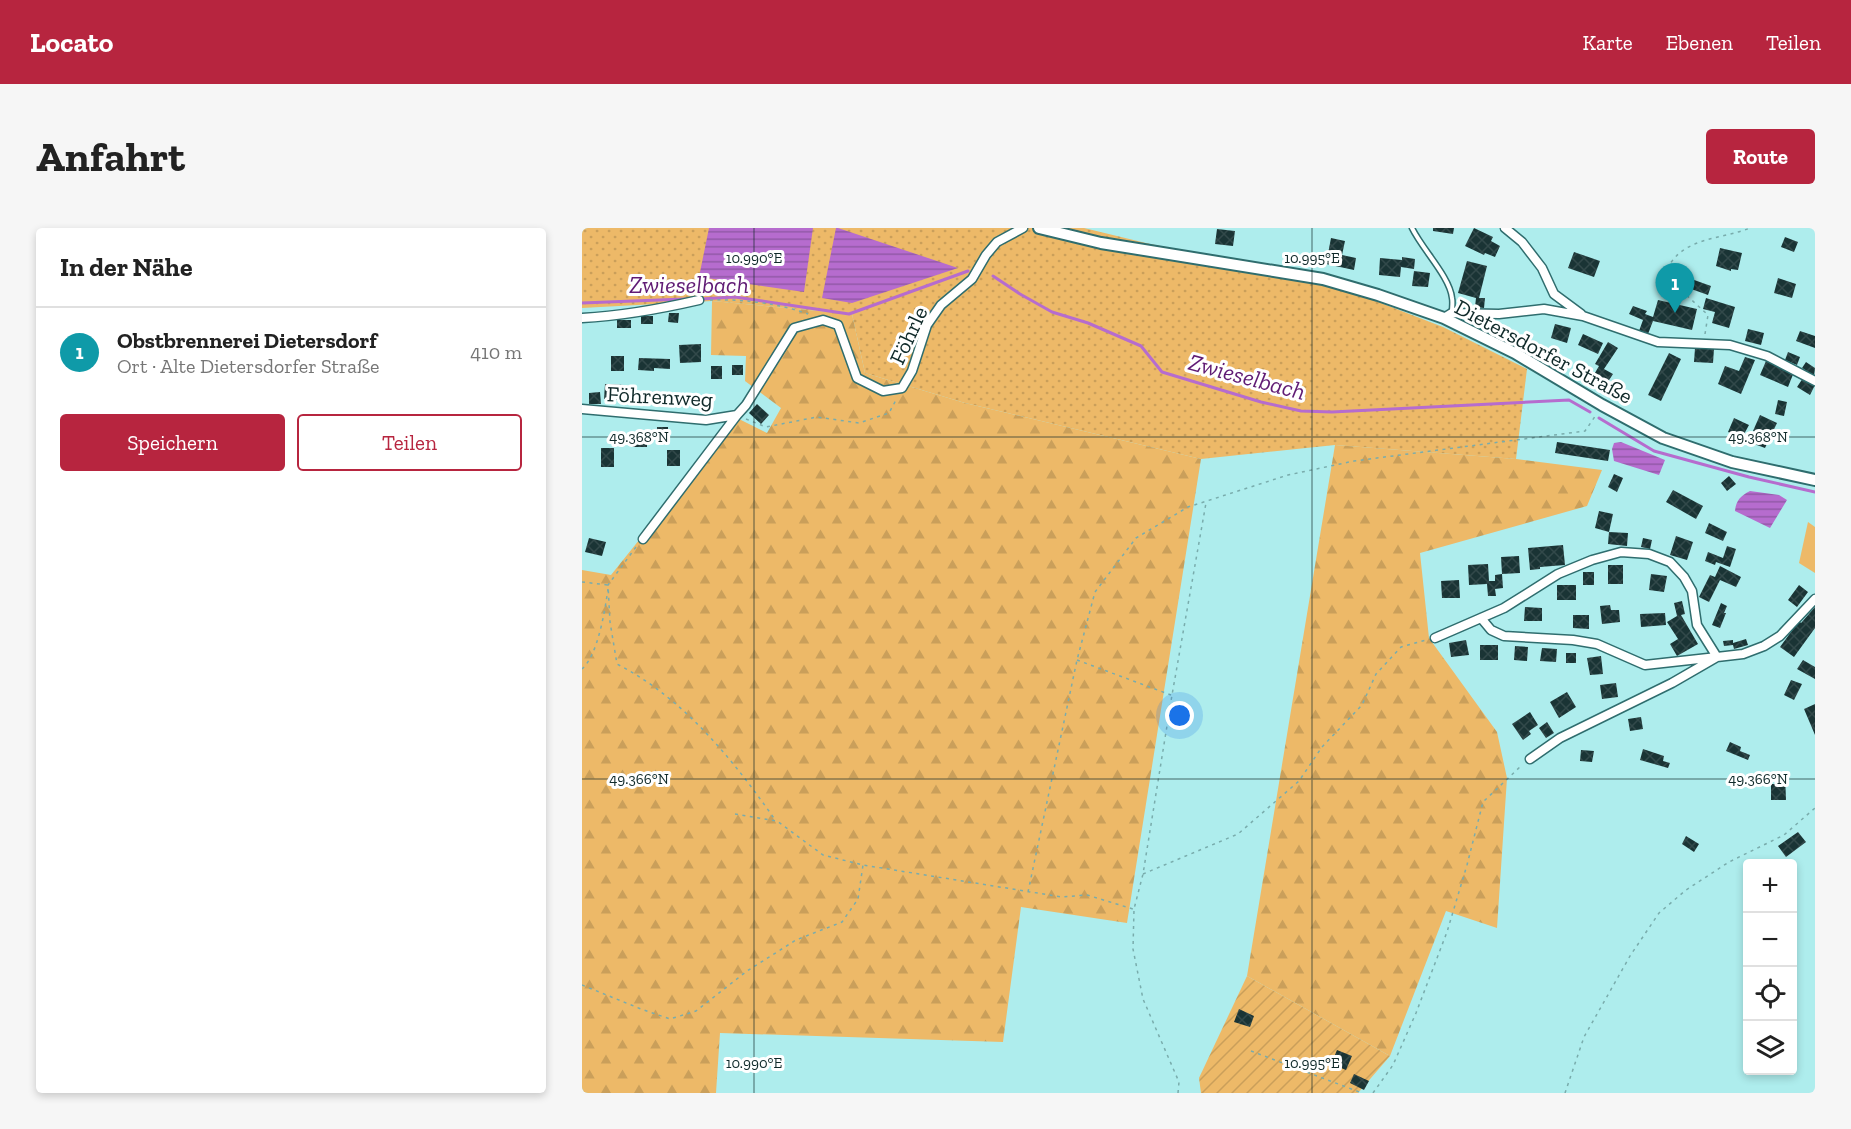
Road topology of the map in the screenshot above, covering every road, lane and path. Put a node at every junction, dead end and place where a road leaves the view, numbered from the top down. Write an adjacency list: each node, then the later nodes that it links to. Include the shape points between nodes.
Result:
1 (1023, 228): 15 (street, Föhrle, via 997,242 972,279 941,305 927,325 912,371)
2 (1039, 228): 9 (street, Dietersdorfer Straße, via 1101,243 1323,279)
3 (1412, 228): 9 (lane, via 1452,296)
4 (1505, 228): 6 (street, via 1542,268)
5 (1750, 228): 13 (path, via 1689,246 1667,269 1671,281 1708,315)
6 (1554, 294): 8 (street); 10 (street)
7 (699, 300): 11 (street, via 662,309); 12 (path, via 739,300 790,307)
8 (1544, 309): 9 (street); 10 (street)
9 (1448, 315): 16 (street, Dietersdorfer Straße)
10 (1583, 316): 13 (street, via 1658,342)
11 (582, 318)
12 (823, 320): 15 (street, Föhrle, via 838,325 857,378 884,391); 18 (street, Föhrenweg, via 794,328)
13 (1703, 344): 14 (street, via 1730,345 1767,356)
14 (1815, 381)
15 (902, 388): 18 (path, via 889,413 859,423 817,417 766,427)
16 (1602, 405): 19 (street, Dietersdorfer Straße, via 1663,438 1722,459); 20 (path, via 1585,431 1354,461 1288,475)
17 (582, 409): 18 (street, Föhrenweg, via 706,420)
18 (736, 415): 21 (street, Föhrenweg)
19 (1815, 480)
20 (1207, 502): 28 (path, via 1188,507 1136,538 1095,592); 30 (path)
21 (643, 539): 23 (path)
22 (582, 582): 23 (path)
23 (608, 585): 29 (path, via 604,618 589,663); 34 (path, via 617,664 635,673 697,723 745,777)
24 (1815, 599): 27 (street, via 1780,636 1764,646 1743,654)
25 (1481, 618): 26 (street); 27 (street, via 1491,630 1504,636 1597,644 1645,665); 27 (street, via 1558,574 1592,560 1621,552 1649,554 1670,562 1684,576 1692,591 1697,625)
26 (1436, 638): 36 (path, via 1401,647 1376,674 1362,705 1322,747 1299,781 1238,834)
27 (1717, 657): 31 (street, via 1560,738)
28 (1077, 660): 30 (path); 37 (path)
29 (582, 669)
30 (1172, 695): 36 (path)
31 (1530, 759): 43 (path, via 1483,802 1447,932 1393,1065)
32 (1815, 808): 44 (path, via 1784,835 1729,862 1659,913 1584,1037)
33 (735, 814): 34 (path)
34 (777, 821): 35 (path, via 823,855)
35 (863, 865): 37 (path); 39 (path, via 858,899 842,922 796,940 747,971 696,1011 670,1018)
36 (1143, 874): 38 (path)
37 (1028, 892): 38 (path, via 1062,897 1087,895)
38 (1134, 909): 41 (path, via 1133,949 1143,999 1179,1082)
39 (582, 985)
40 (1251, 1051): 42 (path)
41 (1178, 1093)
42 (1362, 1093)
43 (1373, 1093)
44 (1565, 1093)

